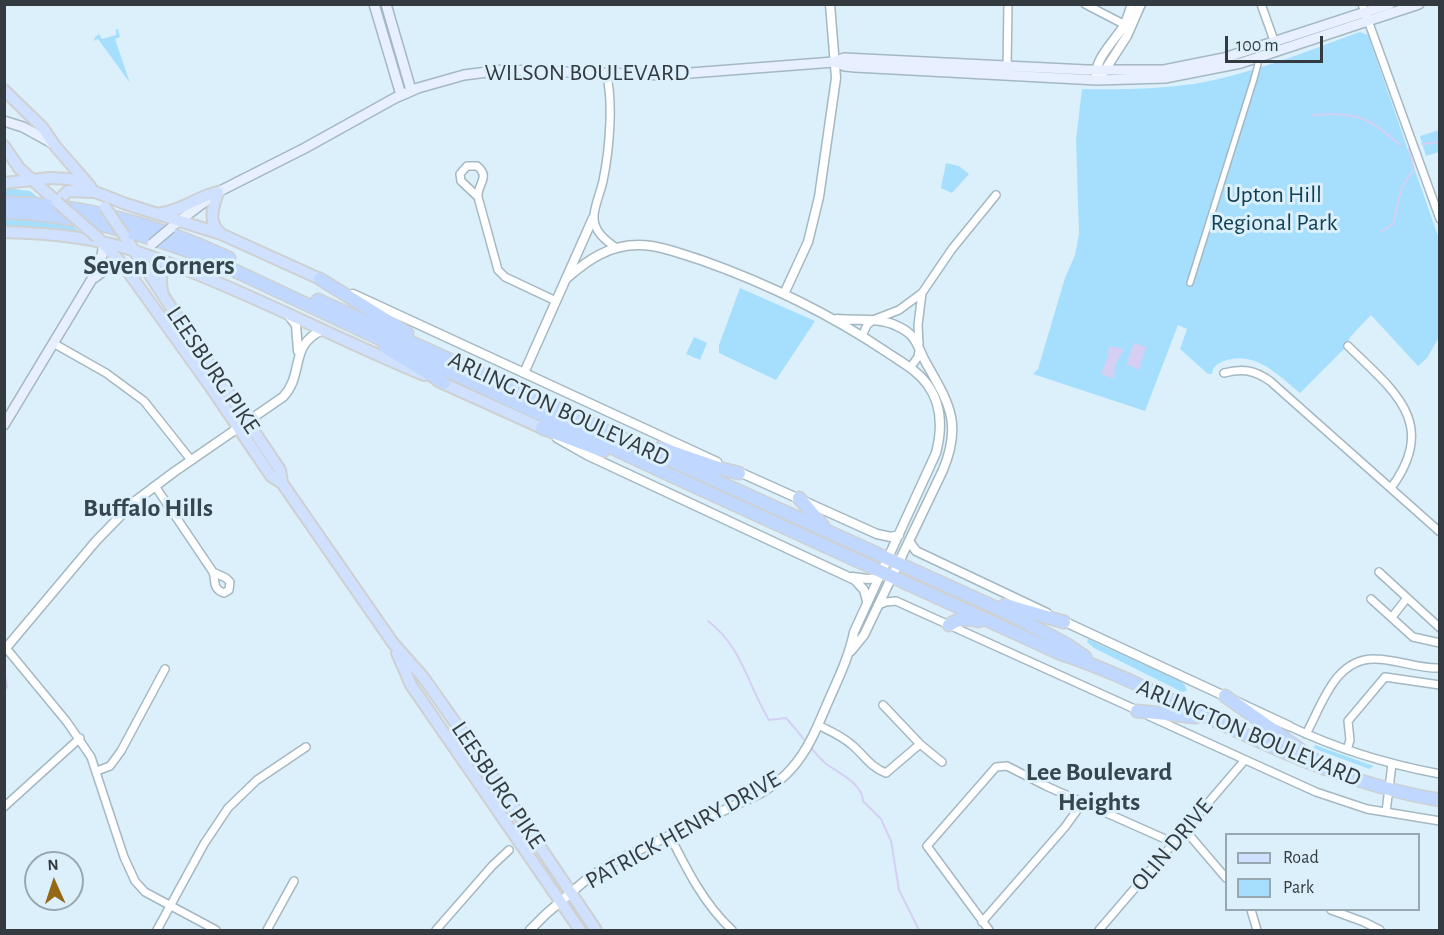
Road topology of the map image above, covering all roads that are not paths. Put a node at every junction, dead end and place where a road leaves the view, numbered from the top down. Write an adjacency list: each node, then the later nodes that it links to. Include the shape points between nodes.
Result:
1 (374, 4): 22 (main road)
2 (386, 4): 21 (main road)
3 (830, 4): 15 (street)
4 (1008, 4): 16 (street)
5 (1085, 4): 12 (street)
6 (1132, 4): 12 (street)
7 (1141, 4): 12 (street)
8 (1261, 4): 13 (street)
9 (1390, 4): 11 (main road, WILSON BOULEVARD)
10 (1419, 4): 11 (main road, WILSON BOULEVARD)
11 (1366, 13): 13 (main road, WILSON BOULEVARD); 37 (street)
12 (1128, 26): 17 (street); 19 (street)
13 (1276, 47): 14 (main road, WILSON BOULEVARD); 17 (main road, WILSON BOULEVARD, via 1164,70)
14 (1257, 58): 19 (main road, WILSON BOULEVARD, via 1165,78); 49 (street, via 1254,79)
15 (834, 62): 16 (main road, WILSON BOULEVARD, via 845,66); 18 (main road, WILSON BOULEVARD, via 664,75); 52 (street, via 834,93 817,207 808,242)
16 (1007, 70): 19 (main road, WILSON BOULEVARD)
17 (1107, 70): 19 (main road, WILSON BOULEVARD)
18 (606, 74): 21 (main road, WILSON BOULEVARD, via 487,71); 36 (street, via 608,143)
19 (1096, 75)
20 (4, 90): 24 (main road, LEESBURG PIKE, via 42,127)
21 (411, 90): 22 (main road, WILSON BOULEVARD)
22 (401, 95): 29 (main road, WILSON BOULEVARD)
23 (4, 122): 24 (main road, via 38,134)
24 (56, 147): 28 (main road, LEESBURG PIKE)
25 (5, 149): 26 (main road, LEESBURG PIKE)
26 (33, 180): 27 (main road); 28 (main road, via 70,180); 32 (main road, LEESBURG PIKE)
27 (4, 183)
28 (95, 192): 32 (main road, via 68,191); 35 (main road); 43 (main road, LEESBURG PIKE, bridge)
29 (218, 192): 35 (main road, via 175,211); 38 (main road, WILSON BOULEVARD); 40 (main road, via 211,218)
30 (996, 195): 50 (street, PATRICK HENRY DRIVE)
31 (478, 197): 31 (street, via 460,181 467,166 477,166 484,174); 53 (street, via 498,270)
32 (57, 202): 41 (main road, LEESBURG PIKE, bridge)
33 (4, 203): 68 (highway, ARLINGTON BOULEVARD, via 89,213 178,237)
34 (4, 212): 57 (highway, ARLINGTON BOULEVARD, via 94,223 175,245)
35 (155, 213): 38 (main road)
36 (594, 218): 42 (street, via 602,238); 46 (street)
37 (1439, 218)
38 (181, 220): 40 (main road); 43 (main road, WILSON BOULEVARD, bridge, via 145,249)
39 (4, 232): 41 (main road)
40 (221, 234): 48 (main road)
41 (100, 240): 43 (main road); 44 (main road, LEESBURG PIKE); 47 (main road, via 102,255)
42 (615, 247): 46 (street, via 589,260); 52 (street, via 662,248)
43 (135, 251): 45 (main road); 51 (main road, LEESBURG PIKE)
44 (123, 266): 47 (main road, via 110,266); 73 (main road, LEESBURG PIKE)
45 (174, 266): 51 (main road, via 164,269 161,275); 54 (main road)
46 (567, 278): 53 (street)
47 (92, 279): 60 (main road)
48 (320, 279): 65 (street); 68 (highway, via 398,328)
49 (1190, 283)
50 (922, 293): 56 (street, PATRICK HENRY DRIVE, via 899,310); 62 (street, PATRICK HENRY DRIVE)
51 (163, 294): 70 (main road, LEESBURG PIKE)
52 (784, 294): 55 (street)
53 (556, 301): 65 (street)
54 (289, 315): 58 (main road); 63 (street, via 296,325)
55 (834, 319): 56 (street, PATRICK HENRY DRIVE); 59 (street, PATRICK HENRY DRIVE)
56 (873, 320): 59 (street); 62 (street, PATRICK HENRY DRIVE, via 896,325 913,337)
57 (354, 327): 67 (highway); 76 (highway, ARLINGTON BOULEVARD)
58 (323, 330): 63 (street, via 309,337); 67 (main road)
59 (862, 336): 64 (street, PATRICK HENRY DRIVE)
60 (53, 343): 71 (main road); 74 (street, via 130,389 155,412)
61 (1348, 346): 79 (street, via 1400,400 1411,423 1412,451)
62 (919, 347): 64 (street, PATRICK HENRY DRIVE, via 918,357); 84 (street, PATRICK HENRY DRIVE, via 948,402 952,437 948,458)
63 (298, 354): 70 (street, via 290,390)
64 (910, 368): 83 (street, PATRICK HENRY DRIVE, via 927,384 935,400 940,436)
65 (524, 373): 75 (street)
66 (1224, 373): 79 (street, via 1244,369 1258,372)
67 (444, 383): 72 (main road)
68 (514, 388): 69 (highway, ARLINGTON BOULEVARD)
69 (578, 419): 75 (highway); 81 (highway, ARLINGTON BOULEVARD)
70 (248, 422): 73 (street); 77 (main road, LEESBURG PIKE, via 280,470)
71 (4, 425)
72 (542, 428): 76 (highway); 88 (street, via 568,446)
73 (238, 429): 74 (street); 77 (main road, LEESBURG PIKE, via 271,477)
74 (191, 460): 78 (street)
75 (739, 473): 80 (street)
76 (670, 475): 89 (highway, ARLINGTON BOULEVARD)
77 (282, 483): 101 (main road, LEESBURG PIKE)
78 (155, 486): 86 (street); 103 (street, via 121,513)
79 (1391, 488): 82 (street)
80 (799, 498): 81 (highway); 83 (street, via 877,534)
81 (826, 529): 85 (highway, ARLINGTON BOULEVARD)
82 (1440, 532)
83 (899, 535): 85 (street, PATRICK HENRY DRIVE)
84 (909, 541): 85 (street, PATRICK HENRY DRIVE); 97 (street, via 916,551)
85 (893, 561): 89 (street, PATRICK HENRY DRIVE); 91 (highway, ARLINGTON BOULEVARD)
86 (213, 572)
87 (1379, 572): 92 (street)
88 (841, 573): 89 (street, via 856,578); 94 (street, via 860,584 866,593)
89 (884, 575): 90 (highway, ARLINGTON BOULEVARD); 94 (street, PATRICK HENRY DRIVE); 95 (street, PATRICK HENRY DRIVE)
90 (912, 585): 98 (highway, via 943,606); 99 (highway, ARLINGTON BOULEVARD)
91 (963, 594): 97 (highway); 105 (highway, ARLINGTON BOULEVARD, via 1012,615)
92 (1407, 598): 96 (street); 100 (street)
93 (1371, 599): 96 (street)
94 (866, 605): 104 (street, PATRICK HENRY DRIVE)
95 (878, 605): 98 (street, via 896,602); 104 (street, PATRICK HENRY DRIVE, via 864,635)
96 (1392, 617): 102 (street, via 1416,639)
97 (1064, 622): 109 (street)
98 (947, 624): 99 (highway, via 964,618); 111 (street)
99 (1002, 627): 105 (highway, ARLINGTON BOULEVARD)
100 (1440, 628)
101 (393, 643): 138 (main road, LEESBURG PIKE, via 423,677); 139 (main road, LEESBURG PIKE, via 411,685)
102 (1440, 643)
103 (5, 647): 116 (street)
104 (850, 652): 113 (street, PATRICK HENRY DRIVE)
105 (1096, 665): 112 (highway, ARLINGTON BOULEVARD)
106 (1440, 668): 115 (street, via 1375,659 1356,662 1338,675)
107 (165, 669): 123 (street, via 122,751 110,766)
108 (1440, 686): 119 (street, via 1385,677 1348,721)
109 (1225, 696): 114 (street); 124 (highway)
110 (883, 705): 117 (street)
111 (1137, 711): 112 (highway); 120 (street)
112 (1211, 719): 124 (highway, ARLINGTON BOULEVARD)
113 (818, 725): 117 (street, via 843,738 871,766 885,773); 133 (street, PATRICK HENRY DRIVE, via 803,754 771,786)
114 (1289, 726): 115 (street)
115 (1306, 734): 119 (street)
116 (80, 738): 123 (street); 129 (street)
117 (920, 744): 121 (street)
118 (306, 747): 140 (street, via 257,780 228,808)
119 (1347, 750): 122 (street)
120 (1245, 760): 130 (street, via 1317,792); 132 (street, OLIN DRIVE)
121 (942, 762)
122 (1392, 764): 125 (street); 126 (street)
123 (97, 771): 140 (street, via 130,874 145,892)
124 (1330, 771): 126 (highway, ARLINGTON BOULEVARD)
125 (1440, 774)
126 (1389, 790): 127 (highway, ARLINGTON BOULEVARD); 130 (street)
127 (1440, 800)
128 (1083, 802): 134 (street); 143 (street); 143 (street, via 1005,765 996,767 927,846)
129 (4, 807)
130 (1386, 812): 131 (street)
131 (1440, 821)
132 (1185, 830): 134 (street, OLIN DRIVE); 136 (street)
133 (670, 836): 138 (street, PATRICK HENRY DRIVE, via 613,862); 151 (street, via 709,905)
134 (1174, 843): 153 (street, OLIN DRIVE)
135 (509, 850): 147 (street)
136 (1225, 876)
137 (294, 881): 146 (street)
138 (571, 892): 139 (street, PATRICK HENRY DRIVE); 150 (main road, LEESBURG PIKE)
139 (560, 902): 148 (street, PATRICK HENRY DRIVE); 149 (main road, LEESBURG PIKE)
140 (169, 906): 144 (street); 145 (street)
141 (1252, 911): 154 (street)
142 (1336, 911): 155 (street)
143 (982, 922): 152 (street)
144 (157, 930)
145 (216, 930)
146 (267, 930)
147 (436, 930)
148 (530, 930)
149 (580, 930)
150 (596, 930)
151 (732, 930)
152 (989, 930)
153 (1099, 930)
154 (1257, 930)
155 (1380, 930)

